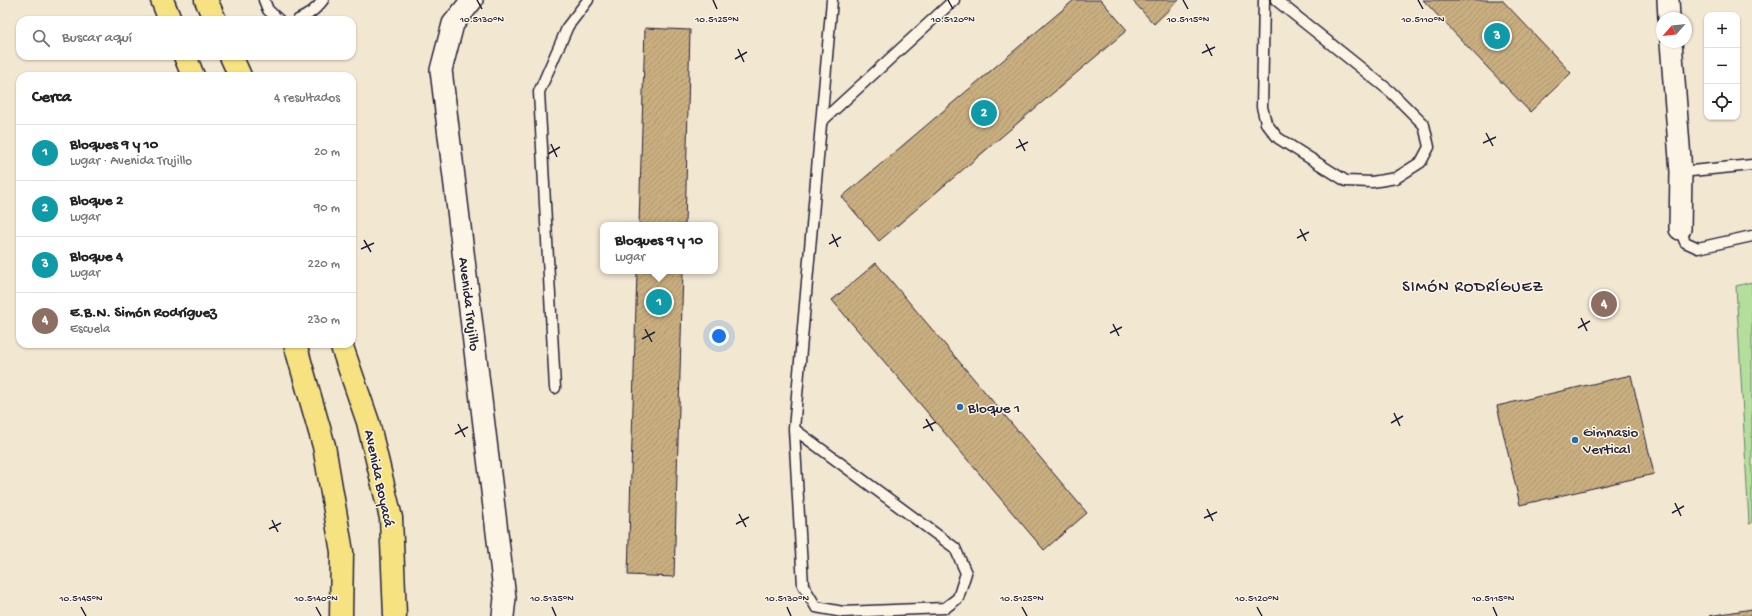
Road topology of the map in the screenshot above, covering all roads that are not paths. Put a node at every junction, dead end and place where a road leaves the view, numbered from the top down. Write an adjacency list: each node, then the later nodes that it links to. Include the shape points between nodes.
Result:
1 (162, 0): 13 (highway)
2 (206, 0): 14 (highway)
3 (264, 0): 15 (lane, via 268,10)
4 (323, 0): 16 (lane)
5 (472, 0): 33 (street, Avenida Trujillo, via 453,24 441,70 505,598)
6 (588, 0): 29 (lane, via 568,26 539,92)
7 (832, 0): 22 (lane)
8 (954, 0): 22 (lane)
9 (1264, 0): 10 (lane, via 1262,107 1266,123 1278,138 1346,181 1372,182 1396,178 1421,162 1428,147 1424,125 1391,92)
10 (1276, 0)
11 (1668, 0): 12 (street)
12 (1669, 12)
13 (168, 16)
14 (213, 16)
15 (275, 16)
16 (307, 16)
17 (1671, 48): 24 (street)
18 (187, 60): 20 (highway)
19 (233, 60): 21 (highway)
20 (191, 72)
21 (238, 72)
22 (822, 121): 30 (lane)
23 (1752, 165): 24 (lane)
24 (1681, 172): 25 (street)
25 (1680, 229): 26 (lane, via 1685,242 1698,248)
26 (1752, 236)
27 (296, 348): 31 (highway, via 324,446 340,537)
28 (341, 348): 32 (highway, Avenida Boyacá, via 368,422 391,518)
29 (555, 388)
30 (794, 429): 30 (lane, via 803,585 816,607 843,612 945,608 958,598 966,573 955,548)
31 (341, 616)
32 (394, 616)
33 (504, 616)

